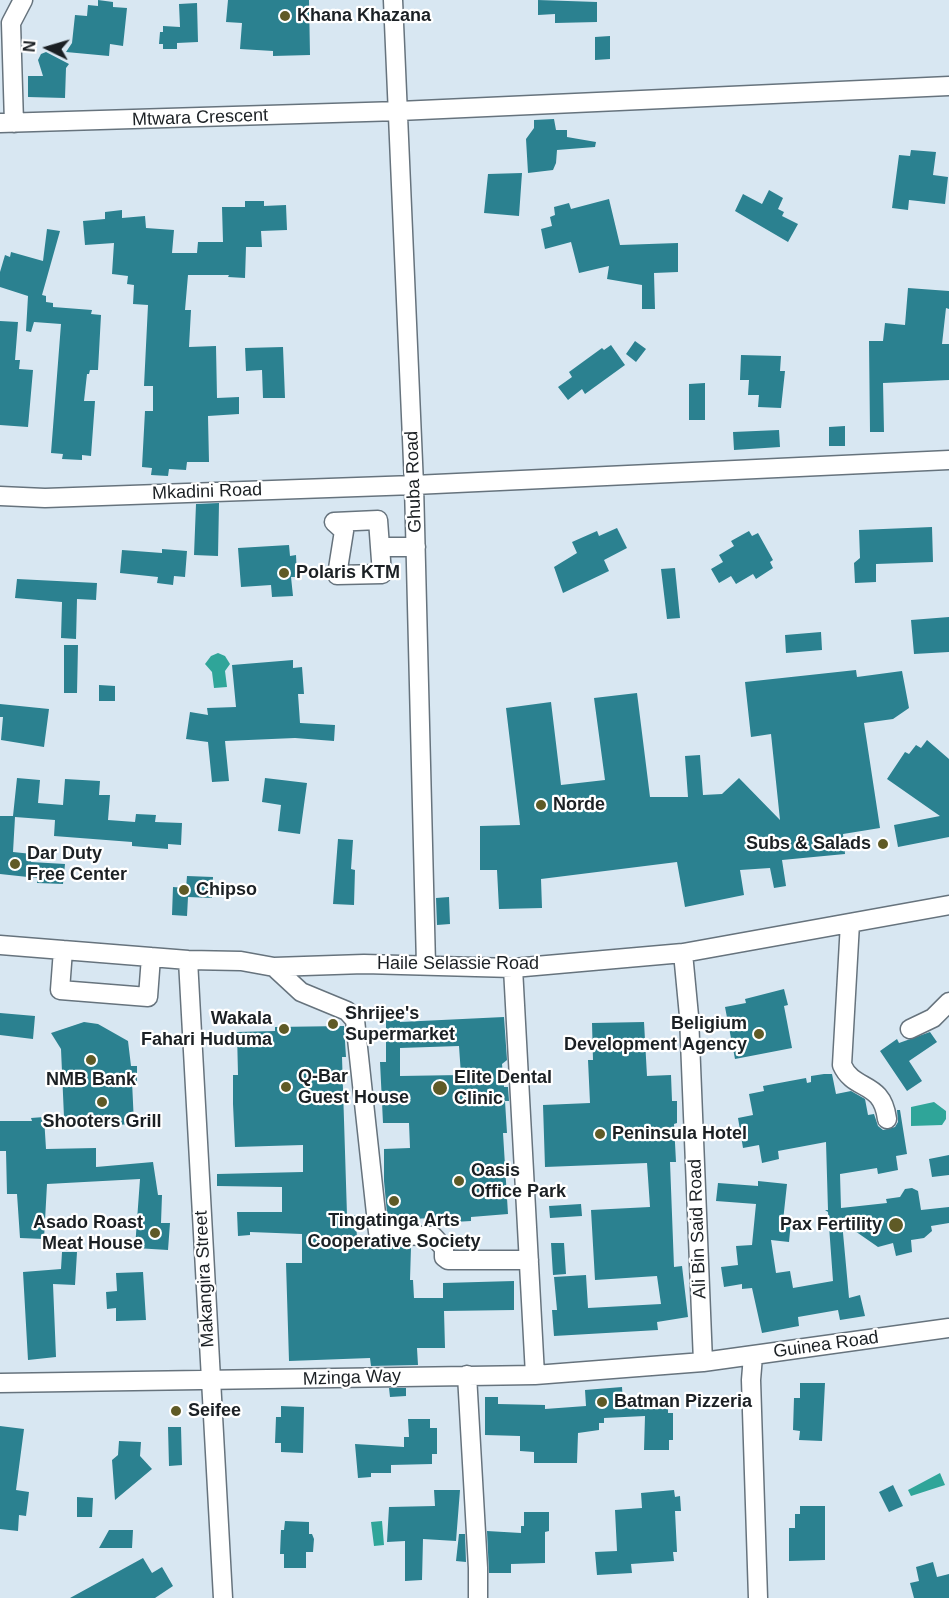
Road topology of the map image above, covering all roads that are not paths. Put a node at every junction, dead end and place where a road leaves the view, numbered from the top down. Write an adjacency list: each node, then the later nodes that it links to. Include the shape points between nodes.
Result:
1 (23, 0): 3 (street)
2 (393, 0): 5 (street, Ghuba Road)
3 (5, 21): 6 (street)
4 (949, 86): 5 (street, Mtwara Crescent)
5 (399, 111): 6 (street, Mtwara Crescent); 8 (street, Ghuba Road)
6 (7, 123)
7 (949, 460): 8 (street, Mkadini Road)
8 (414, 485): 9 (street, Mkadini Road, via 45,498); 11 (street, Ghuba Road)
9 (0, 496)
10 (380, 547): 11 (street)
11 (416, 547): 19 (street, Ghuba Road)
12 (949, 905): 13 (street, Haile Selassie Road)
13 (850, 923): 16 (street, Haile Selassie Road); 24 (street, via 842,1065 851,1077 885,1103)
14 (0, 945): 15 (street, Haile Selassie Road)
15 (63, 950): 17 (street, Haile Selassie Road); 17 (street, via 60,990 148,997)
16 (683, 953): 21 (street, Haile Selassie Road); 28 (street, Ali Bin Said Road)
17 (151, 957): 18 (street, Haile Selassie Road)
18 (188, 960): 20 (street, Haile Selassie Road, via 241,961); 31 (street, Makangira Street)
19 (426, 965): 20 (street, Haile Selassie Road); 21 (street, Haile Selassie Road)
20 (274, 967): 25 (street, via 301,992 347,1011 355,1020 378,1232 385,1236 433,1236 448,1260)
21 (513, 968): 25 (street)
22 (949, 1002): 23 (street, via 933,1018)
23 (910, 1029)
24 (887, 1119)
25 (529, 1260): 30 (street)
26 (949, 1328): 27 (street, Guinea Road)
27 (753, 1356): 28 (street, Guinea Road); 35 (street)
28 (703, 1362): 30 (street, Mzinga Way)
29 (467, 1375): 30 (street, Mzinga Way); 31 (street, Mzinga Way); 34 (street)
30 (535, 1375)
31 (210, 1382): 32 (street, Mzinga Way); 33 (street, Makangira Street)
32 (0, 1383)
33 (223, 1598)
34 (478, 1598)
35 (758, 1598)

